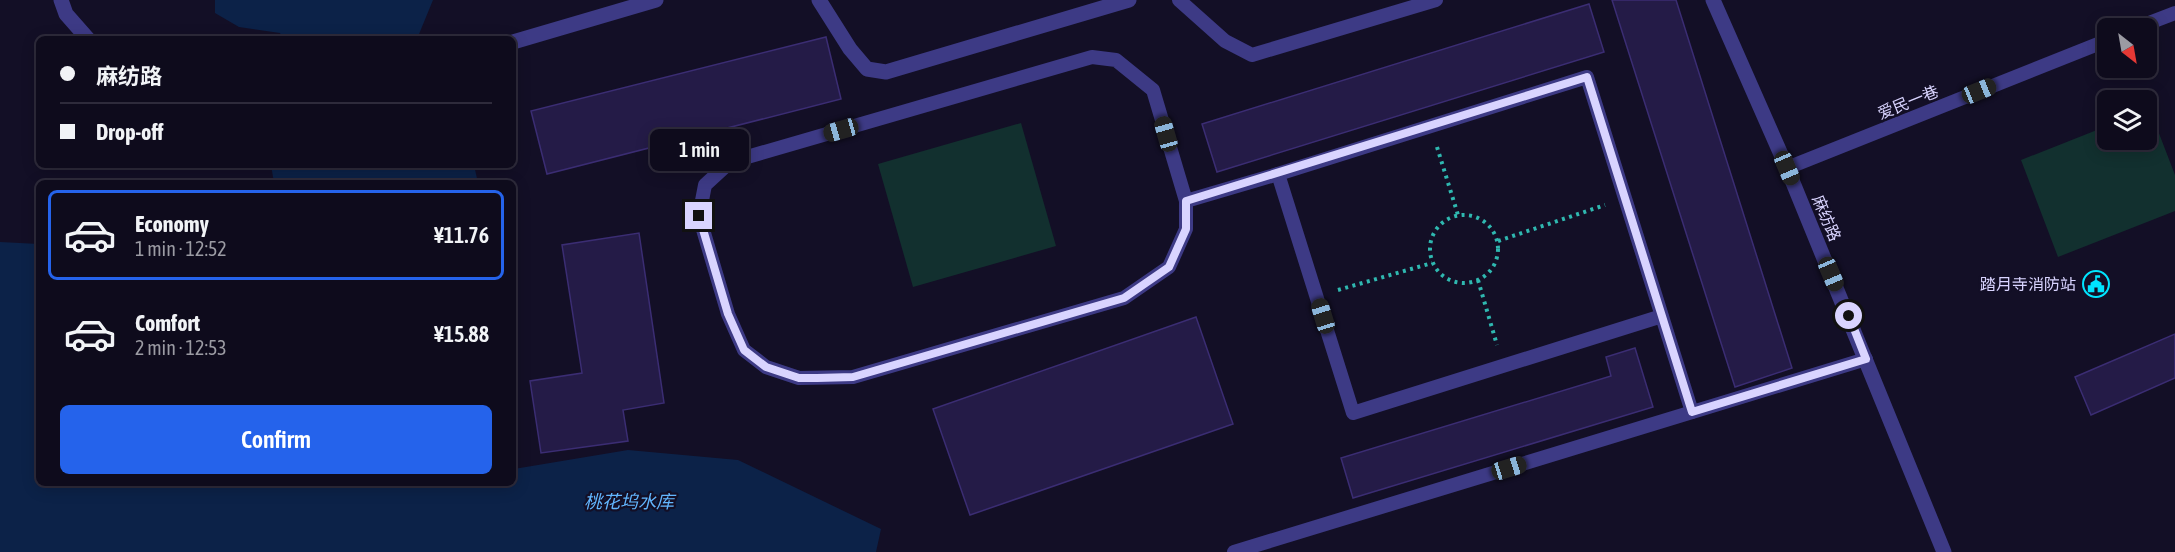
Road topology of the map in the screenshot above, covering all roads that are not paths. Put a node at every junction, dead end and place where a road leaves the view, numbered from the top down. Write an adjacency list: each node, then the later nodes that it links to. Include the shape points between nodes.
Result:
1 (61, 0): 10 (street, via 66,14)
2 (656, 0): 11 (street)
3 (819, 0): 4 (street, via 867,69 886,72)
4 (1129, 0)
5 (1179, 0): 6 (lane, via 1225,41 1252,55)
6 (1436, 0)
7 (1713, 0): 13 (street, 麻纺路)
8 (2175, 13): 9 (lane)
9 (2157, 20)
10 (85, 36)
11 (516, 41)
12 (2097, 44): 13 (lane, 爱民一巷)
13 (1787, 168): 17 (street, 麻纺路)
14 (1278, 174): 15 (lane); 16 (lane, via 1587,77); 16 (lane, via 1353,413)
15 (1186, 201): 15 (lane, via 1186,229 1169,267 1124,298 853,377 799,378 766,367 744,350 728,314 699,216 705,185 730,162 1092,57 1116,60 1153,90)
16 (1662, 316): 18 (lane)
17 (1866, 359): 18 (lane); 20 (street, 麻纺路)
18 (1692, 412): 19 (lane)
19 (1234, 552)
20 (1944, 552)

